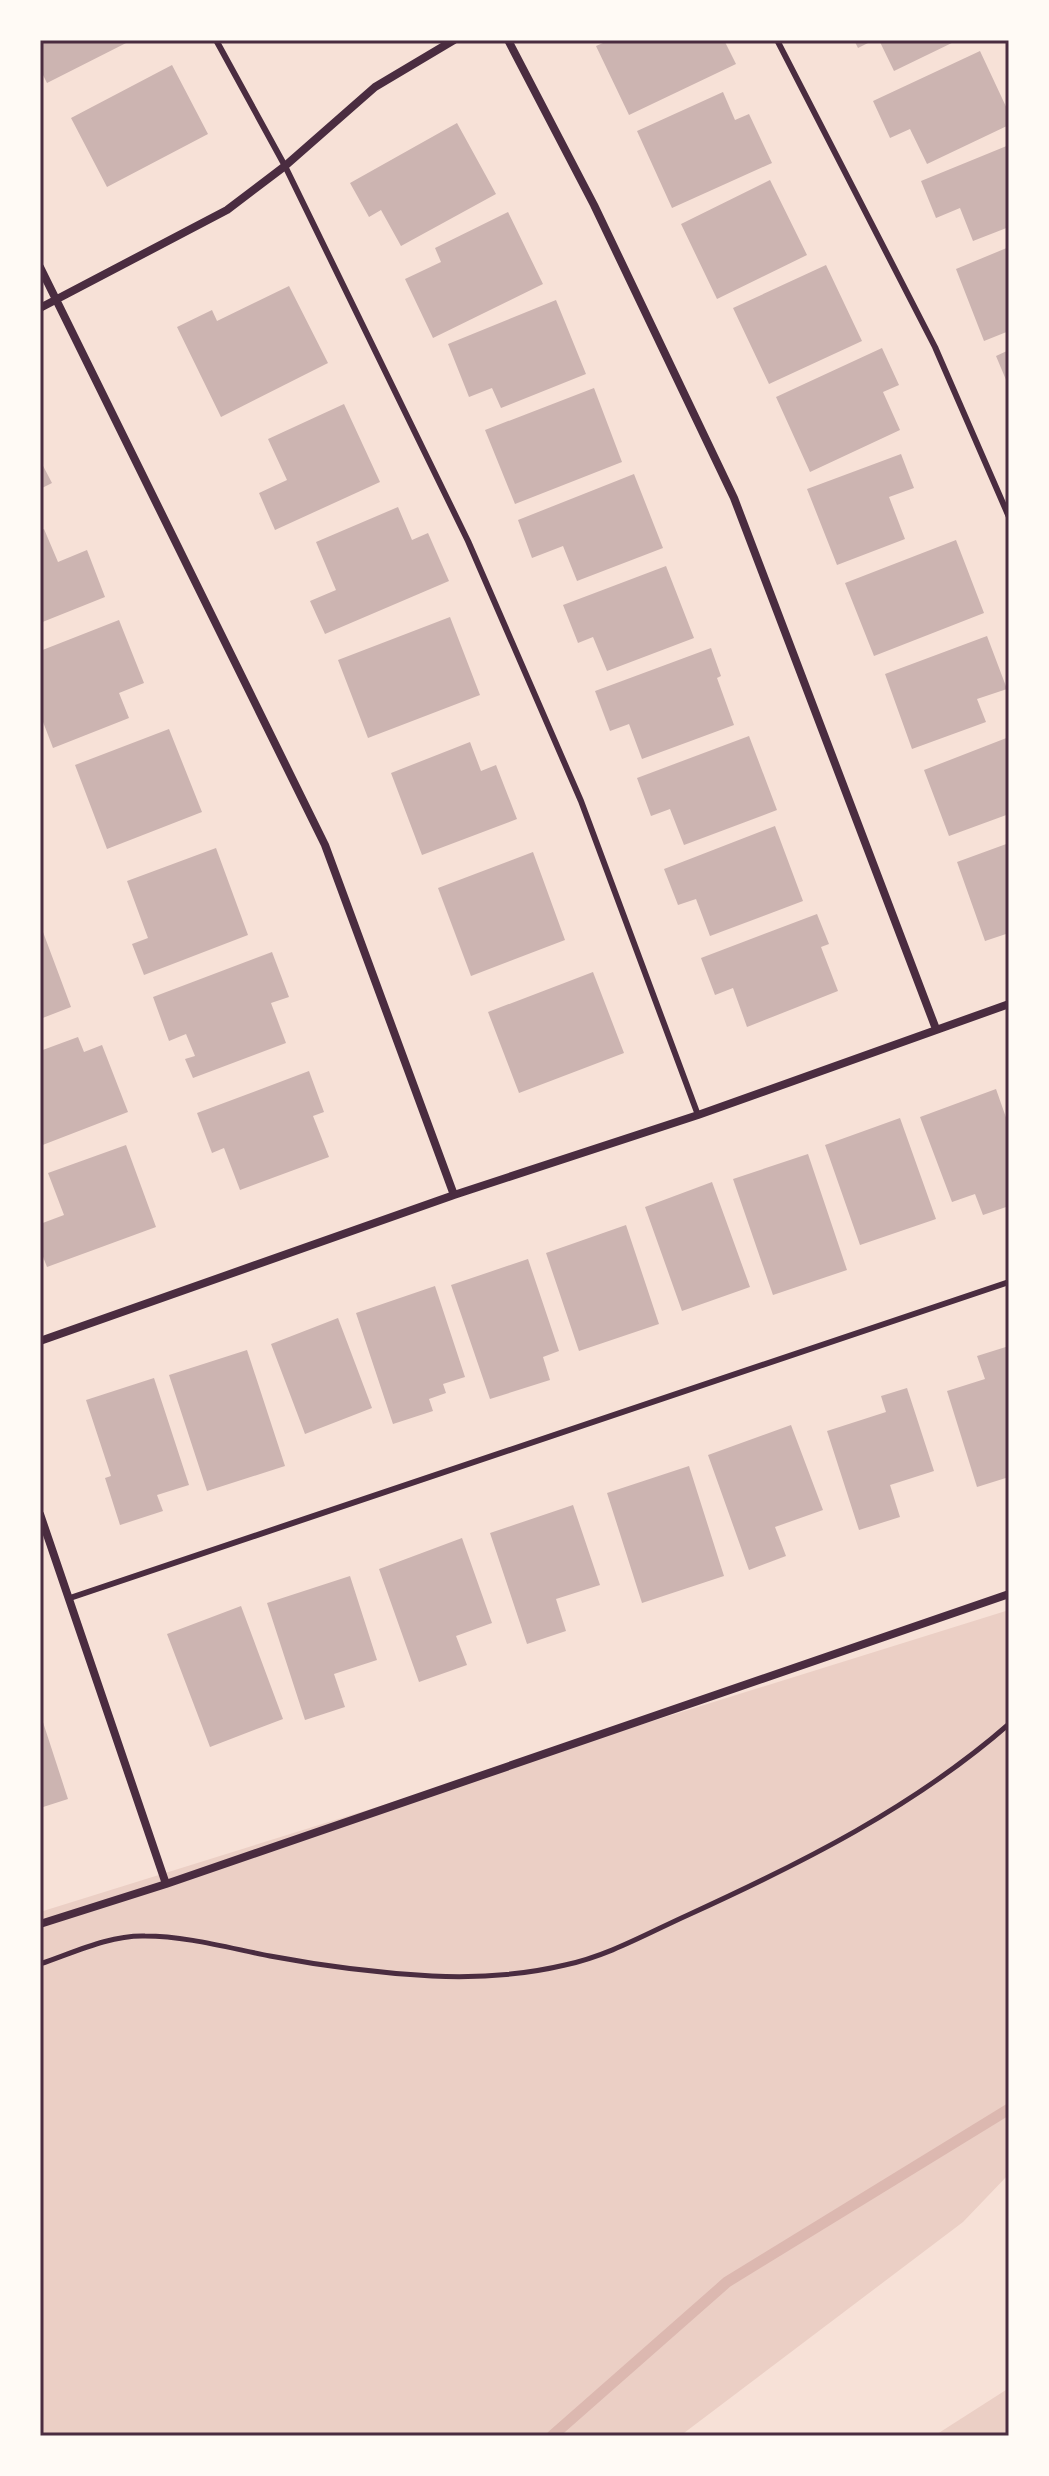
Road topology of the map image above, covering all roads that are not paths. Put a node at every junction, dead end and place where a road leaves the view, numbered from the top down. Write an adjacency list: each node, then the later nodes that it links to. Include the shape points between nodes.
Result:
1 (216, 40): 5 (lane)
2 (454, 40): 5 (street, via 375,87)
3 (508, 40): 11 (street, via 594,205 734,498)
4 (777, 40): 9 (lane, via 935,347)
5 (285, 166): 7 (street, via 227,210); 12 (lane, via 468,541 525,671 581,801)
6 (40, 267): 7 (street)
7 (57, 299): 8 (street); 13 (street, via 325,845)
8 (40, 308)
9 (1009, 517)
10 (1009, 1004): 11 (street)
11 (936, 1029): 12 (street)
12 (698, 1115): 13 (street)
13 (454, 1195): 15 (street)
14 (1009, 1282): 18 (lane)
15 (40, 1341)
16 (40, 1514): 18 (street)
17 (1009, 1594): 19 (street)
18 (70, 1598): 19 (street)
19 (166, 1884): 20 (street)
20 (40, 1924)

